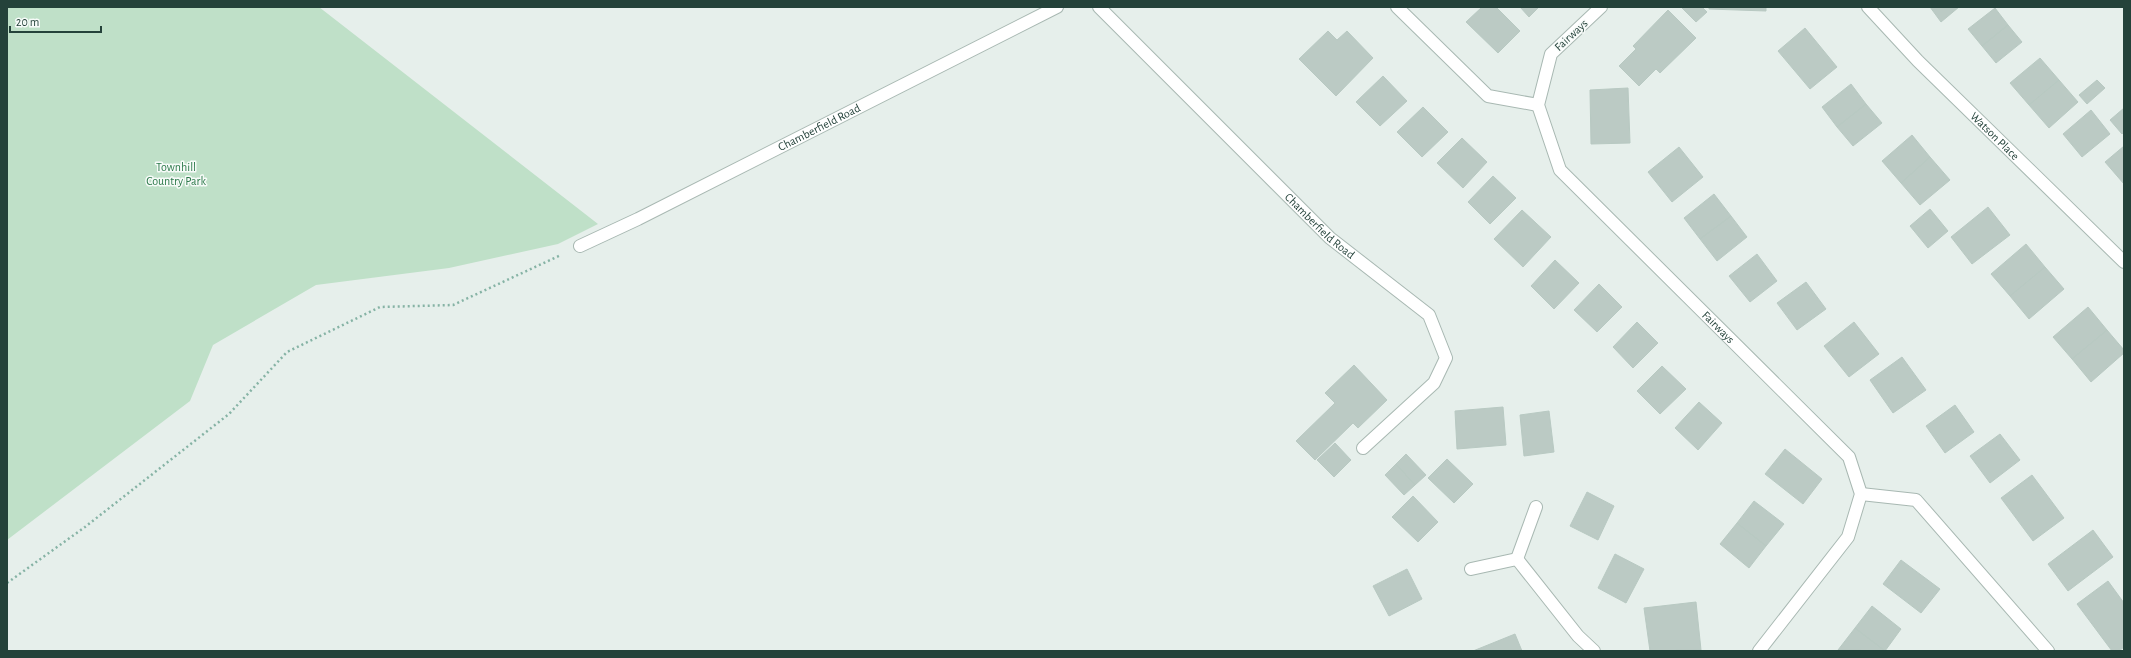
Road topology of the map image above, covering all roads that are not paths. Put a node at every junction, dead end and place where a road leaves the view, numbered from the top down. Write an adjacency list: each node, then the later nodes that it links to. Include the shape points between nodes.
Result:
1 (1057, 7): 7 (street, Chamberfield Road)
2 (1099, 7): 9 (street, Chamberfield Road, via 1330,238 1429,314 1446,358 1434,383)
3 (1397, 7): 6 (street, via 1488,96)
4 (1601, 7): 6 (street, Fairways, via 1551,54)
5 (1868, 7): 8 (street, Watson Place, via 1918,60)
6 (1538, 105): 10 (street, Fairways, via 1560,170 1849,456)
7 (580, 246)
8 (2124, 262)
9 (1364, 448)
10 (1861, 494): 15 (street, via 1848,537); 16 (street, via 1916,500)
11 (1536, 507): 12 (street)
12 (1517, 559): 13 (street); 14 (street, via 1578,636)
13 (1471, 569)
14 (1594, 651)
15 (1759, 651)
16 (2048, 651)

